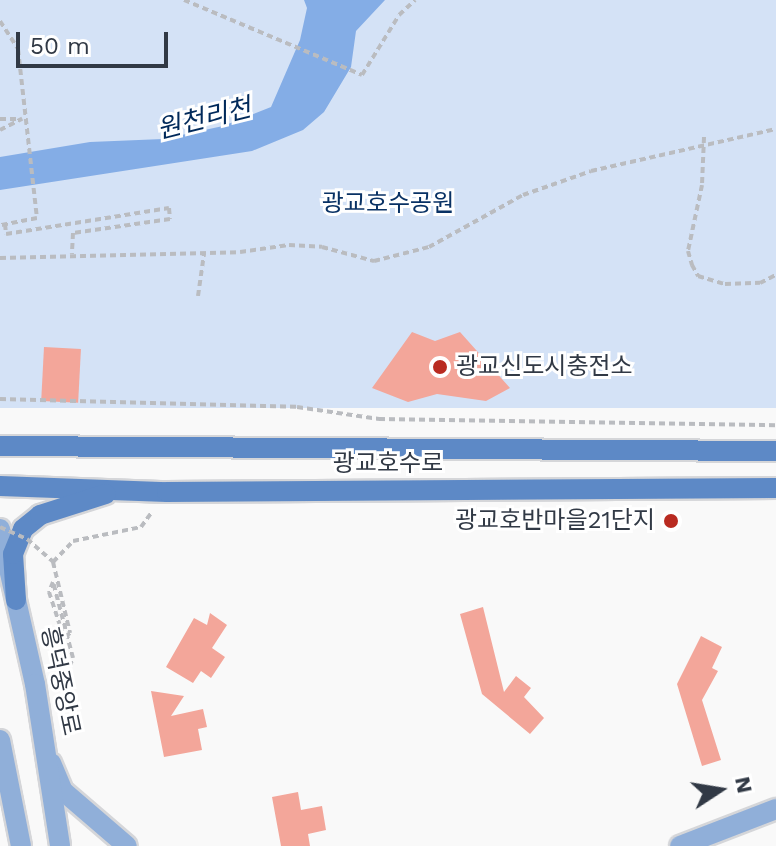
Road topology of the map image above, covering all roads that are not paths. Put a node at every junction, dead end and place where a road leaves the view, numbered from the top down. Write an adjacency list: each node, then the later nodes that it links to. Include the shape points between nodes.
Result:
1 (0, 446): 2 (main road, 광교호수로)
2 (776, 451)
3 (0, 486): 4 (main road, 광교호수로)
4 (124, 488): 5 (main road, 광교호수로); 7 (main road, via 40,515 23,529 13,554)
5 (776, 488)
6 (0, 528): 7 (street, 흥덕중앙로)
7 (16, 600): 9 (street, 흥덕중앙로)
8 (0, 740): 11 (street)
9 (50, 760): 12 (street, 흥덕중앙로); 13 (street, via 63,791)
10 (776, 809): 14 (street)
11 (21, 846)
12 (60, 846)
13 (127, 846)
14 (680, 846)

